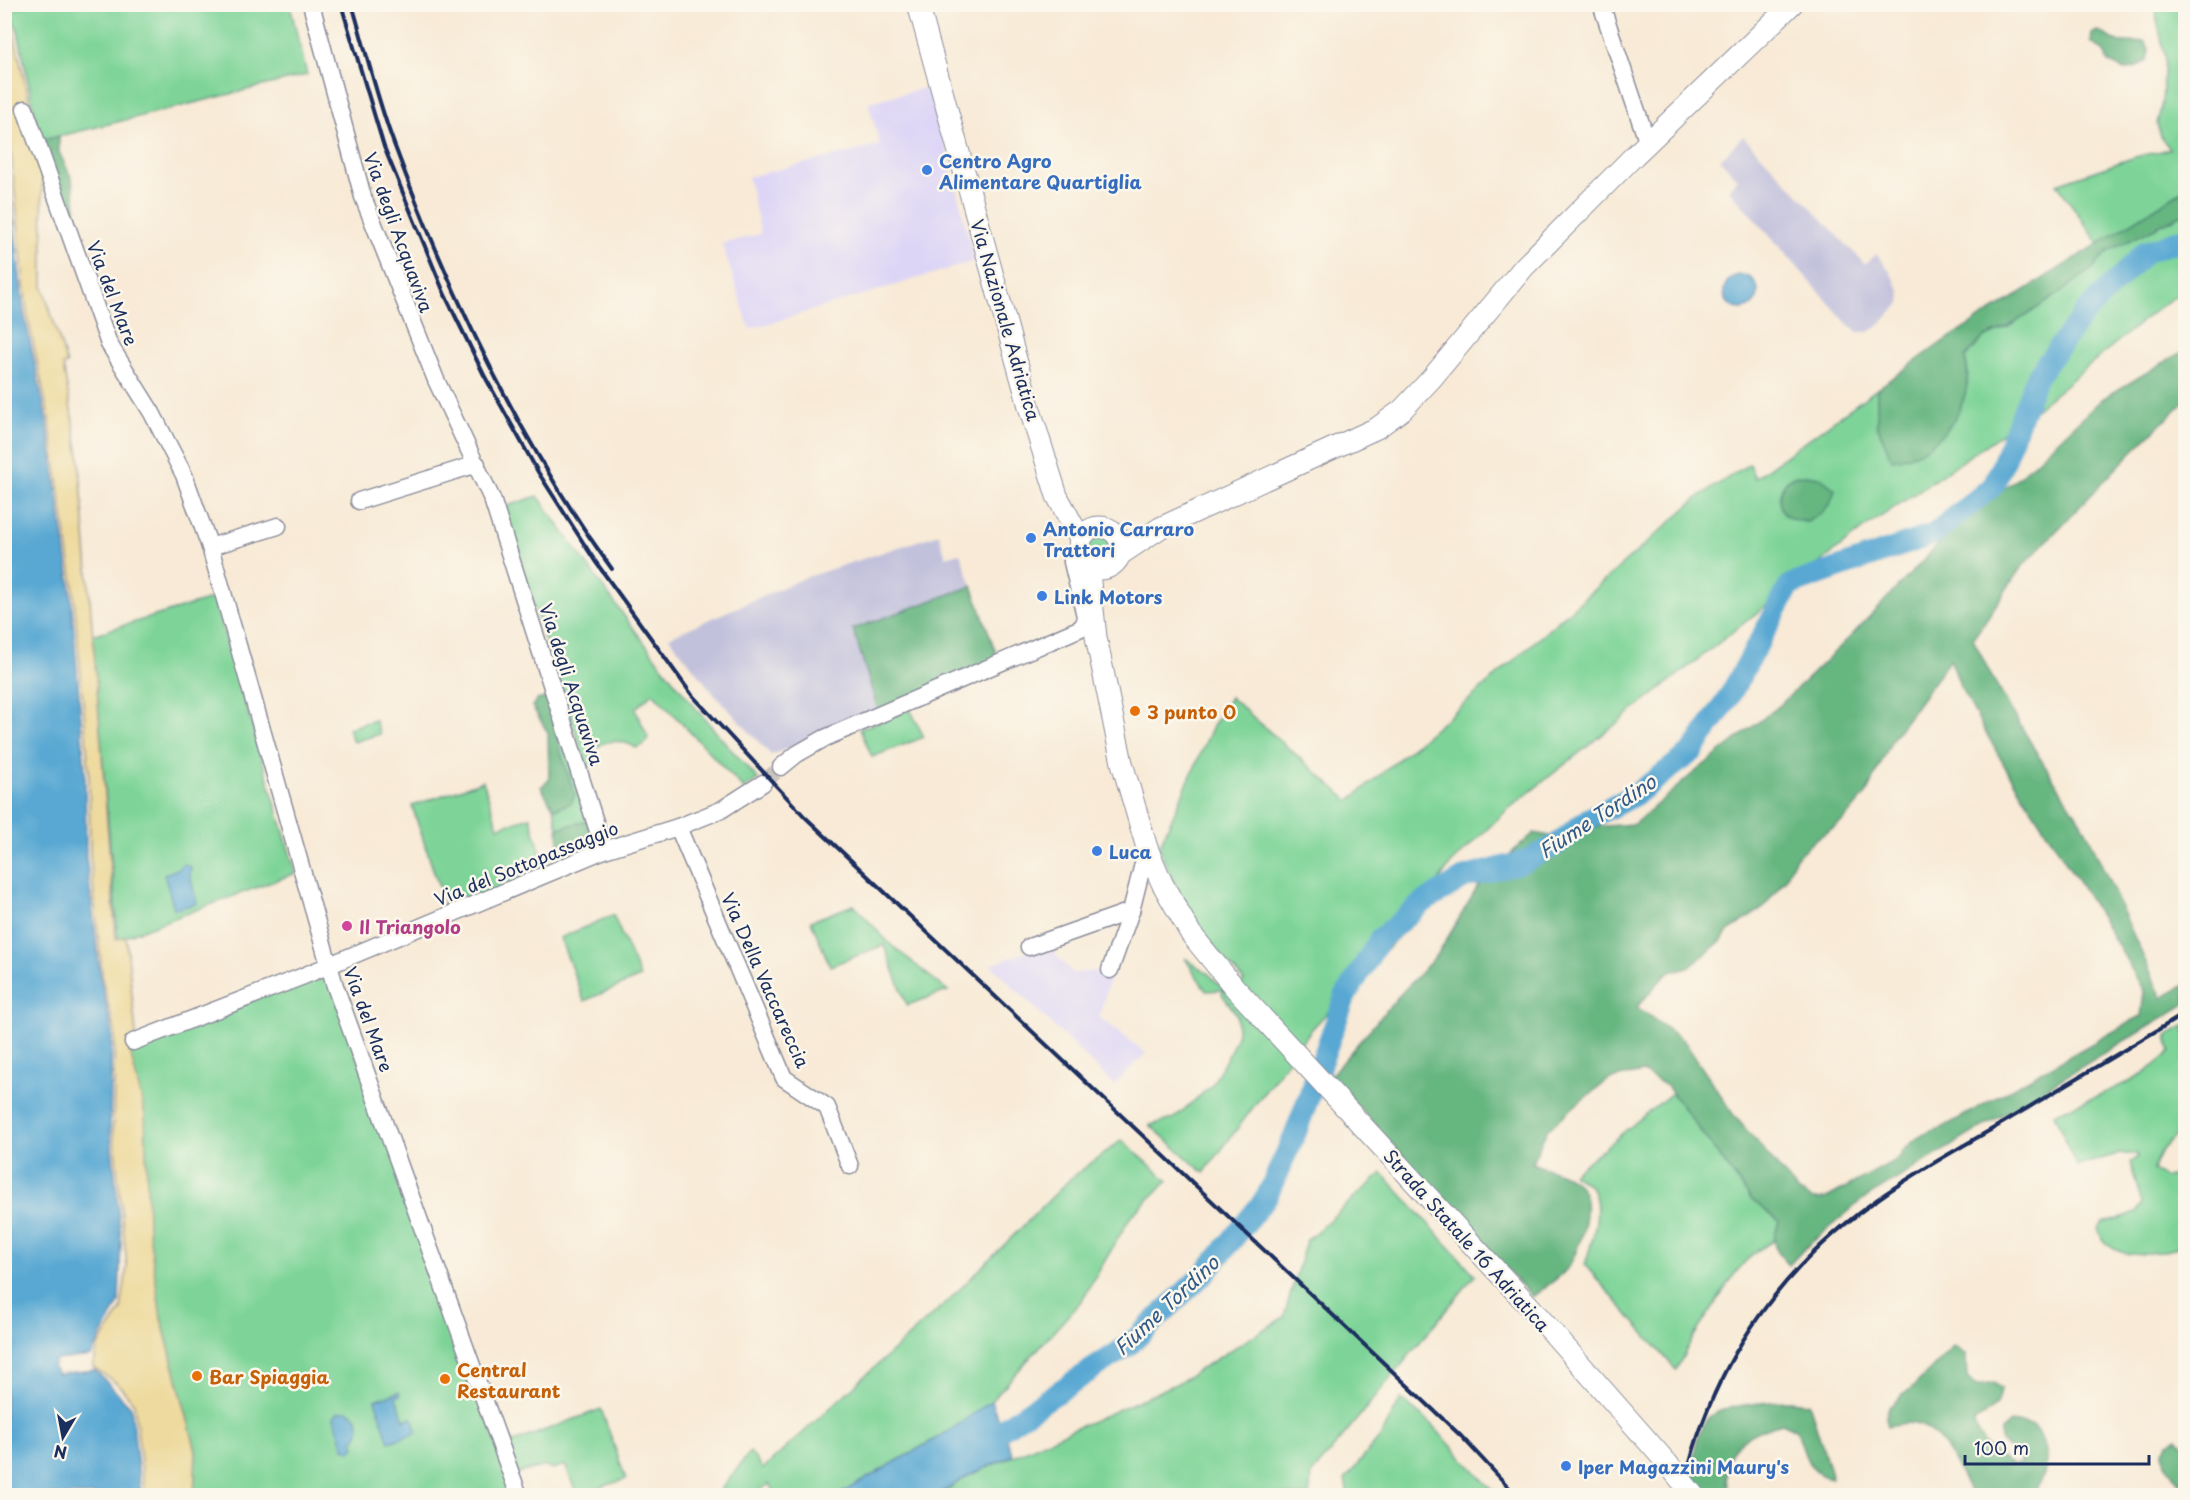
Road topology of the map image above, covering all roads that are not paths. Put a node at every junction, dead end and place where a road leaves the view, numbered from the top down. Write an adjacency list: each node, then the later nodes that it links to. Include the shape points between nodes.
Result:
1 (311, 4): 7 (street, Via degli Acquaviva, via 363,197 436,380)
2 (918, 4): 8 (main road, Via Nazionale Adriatica)
3 (1601, 4): 6 (street)
4 (1792, 4): 6 (main road)
5 (25, 109): 13 (street, Via del Mare, via 109,344 152,413 184,475)
6 (1648, 144): 12 (main road, via 1524,267 1402,410 1377,428)
7 (477, 464): 9 (street); 20 (street, Via degli Acquaviva, via 492,499)
8 (1057, 496): 11 (main road); 14 (main road, Via Nazionale Adriatica)
9 (359, 501)
10 (278, 526): 13 (street)
11 (1104, 527): 12 (main road); 14 (main road, via 1089,530); 15 (main road, via 1120,541)
12 (1161, 528): 15 (main road)
13 (210, 547): 24 (street, Via del Mare)
14 (1083, 553): 15 (main road, via 1103,568); 16 (main road, Via Nazionale Adriatica); 17 (street, via 1072,562 1086,620 1081,628 825,738)
15 (1119, 557): 16 (main road, Via Nazionale Adriatica, via 1105,585)
16 (1095, 621): 21 (main road, Via Nazionale Adriatica, via 1122,764)
17 (781, 767)
18 (763, 783): 19 (street, Via del Sottopassaggio, via 721,810)
19 (678, 827): 20 (street, Via del Sottopassaggio); 28 (street, Via Della Vaccareccia, via 784,1078 827,1107)
20 (604, 849): 24 (street, Via del Sottopassaggio)
21 (1150, 856): 22 (street); 26 (main road, Via Nazionale Adriatica, via 1191,934)
22 (1131, 910): 23 (street); 25 (street)
23 (1029, 947)
24 (329, 966): 27 (street, Via del Sottopassaggio); 29 (street, Via del Mare)
25 (1110, 970)
26 (1235, 988): 30 (main road, Strada Statale 16 Adriatica, bridge, via 1493,1267)
27 (133, 1042)
28 (850, 1166)
29 (519, 1496)
30 (1694, 1496)

